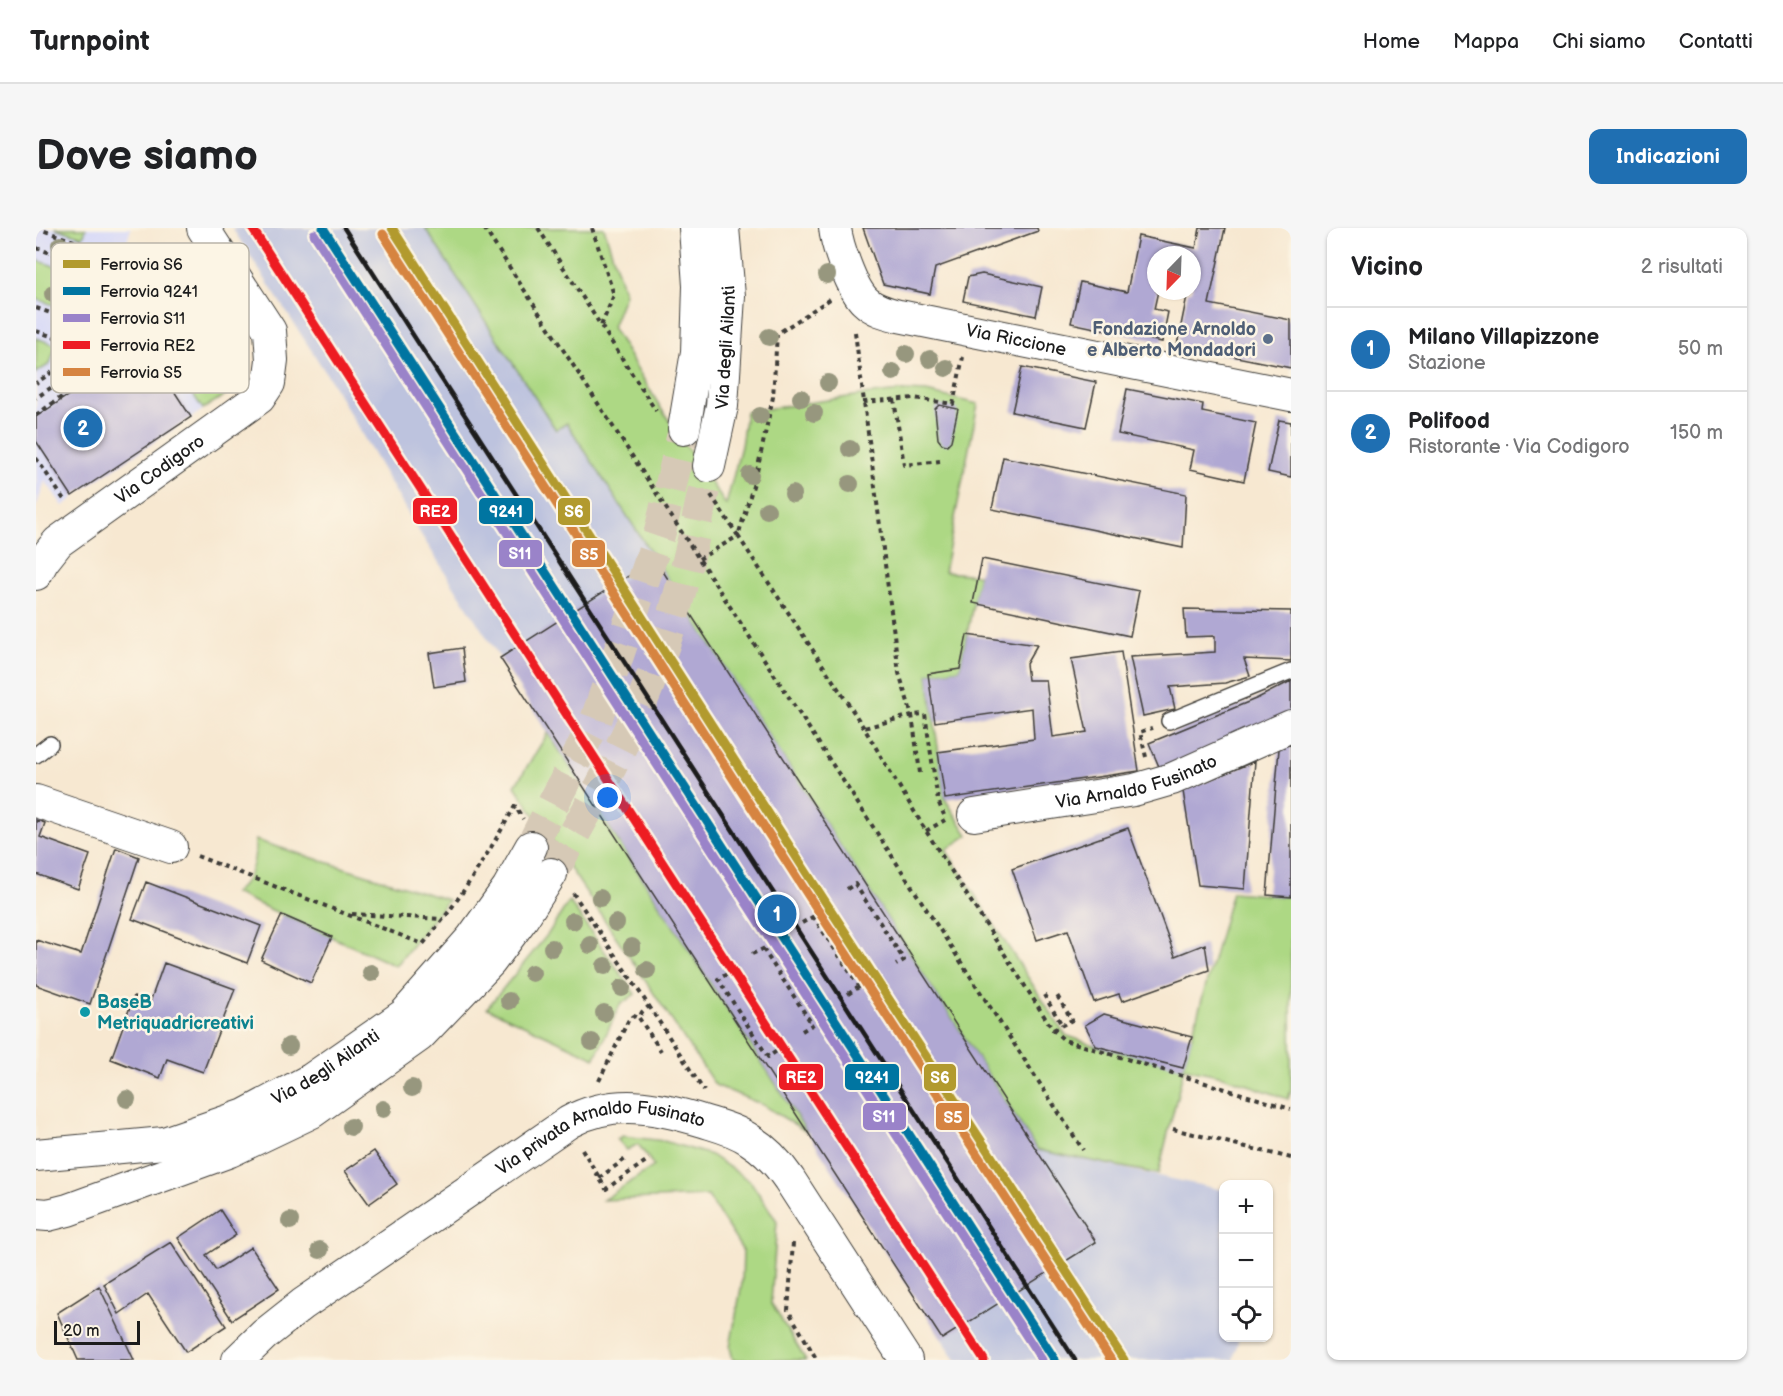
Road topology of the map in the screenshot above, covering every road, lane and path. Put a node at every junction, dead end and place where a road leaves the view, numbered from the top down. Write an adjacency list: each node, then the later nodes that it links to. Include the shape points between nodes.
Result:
1 (203, 228): 10 (street, Via Codigoro)
2 (484, 228): 37 (path)
3 (538, 228): 18 (path)
4 (592, 228): 18 (path, via 614,295)
5 (695, 228): 31 (street, Via degli Ailanti, via 699,286 697,352)
6 (723, 228): 34 (street, Via degli Ailanti, via 729,307 722,406)
7 (836, 228): 13 (street)
8 (36, 230): 9 (path)
9 (78, 243)
10 (213, 243)
11 (36, 248): 12 (path)
12 (51, 253)
13 (845, 294): 26 (street, Via Riccione, via 899,316); 36 (path, via 777,334 773,398)
14 (249, 299): 35 (street, Via Codigoro, via 270,331 273,360 268,383 259,398)
15 (36, 308): 16 (path)
16 (51, 313)
17 (854, 322): 29 (path)
18 (600, 327): 31 (path)
19 (36, 331): 20 (path)
20 (51, 336)
21 (965, 351): 28 (path, via 953,404)
22 (51, 373): 23 (path)
23 (36, 383)
24 (51, 388): 27 (path)
25 (68, 393): 30 (path)
26 (1291, 395)
27 (36, 398)
28 (894, 399): 29 (path); 33 (path, via 903,465)
29 (863, 402): 40 (path, via 899,673)
30 (36, 415)
31 (672, 423)
32 (36, 458): 35 (path)
33 (940, 462)
34 (707, 476): 36 (path)
35 (81, 524): 38 (street, Via Codigoro, via 58,542)
36 (738, 536): 37 (path); 43 (path)
37 (699, 560): 83 (path)
38 (36, 574)
39 (1291, 671): 41 (lane)
40 (912, 715): 43 (path); 46 (path); 49 (path, via 925,714 938,801)
41 (1169, 721): 47 (path, via 1140,732)
42 (1291, 726): 47 (street, Via Arnaldo Fusinato)
43 (864, 728): 50 (path)
44 (50, 744): 45 (lane)
45 (36, 755)
46 (920, 772)
47 (1154, 784): 49 (street, Via Arnaldo Fusinato)
48 (36, 801): 52 (street)
49 (960, 818): 50 (path)
50 (926, 831): 75 (path)
51 (529, 836): 58 (path, via 514,806 472,880); 84 (street, Via degli Ailanti, via 508,888 472,938 404,1015 312,1079 244,1115 164,1143)
52 (171, 847): 56 (path)
53 (561, 883): 70 (path); 89 (street, Via degli Ailanti, via 522,919 490,962 419,1036 312,1112 230,1151)
54 (847, 889): 63 (path, via 855,884 904,960)
55 (825, 910): 57 (path)
56 (347, 914): 58 (path); 58 (path, via 423,944)
57 (813, 916): 59 (path); 66 (path)
58 (444, 919)
59 (802, 922)
60 (776, 943): 61 (path)
61 (763, 949): 62 (path); 73 (path)
62 (752, 954)
63 (896, 965)
64 (727, 974): 78 (path, via 718,979 768,1057)
65 (870, 980): 66 (path)
66 (860, 986): 67 (path)
67 (848, 994)
68 (1056, 994): 74 (path, via 1072,1020)
69 (1044, 995): 74 (path)
70 (649, 1006): 72 (path); 79 (path)
71 (825, 1017): 73 (path)
72 (639, 1018): 77 (path); 81 (path, via 634,1016 628,1021)
73 (812, 1024): 76 (path)
74 (1062, 1025): 75 (path)
75 (1053, 1030): 80 (path, via 1064,1040)
76 (802, 1031)
77 (661, 1051)
78 (777, 1051)
79 (705, 1092)
80 (1291, 1109)
81 (579, 1117): 88 (path, via 579,1144); 93 (street, Via privata Arnaldo Fusinato, via 303,1304); 95 (street, Via privata Arnaldo Fusinato, via 604,1109 647,1108 729,1129 760,1146 789,1179)
82 (1173, 1129): 86 (path)
83 (1083, 1150)
84 (36, 1155)
85 (628, 1157): 88 (path)
86 (1291, 1158)
87 (649, 1159): 88 (path, via 606,1189)
88 (599, 1178)
89 (68, 1210): 90 (street, Via degli Ailanti); 92 (street, Via degli Ailanti)
90 (36, 1214)
91 (794, 1233): 94 (path, via 788,1310)
92 (36, 1234)
93 (238, 1360)
94 (817, 1360)
95 (906, 1360)

